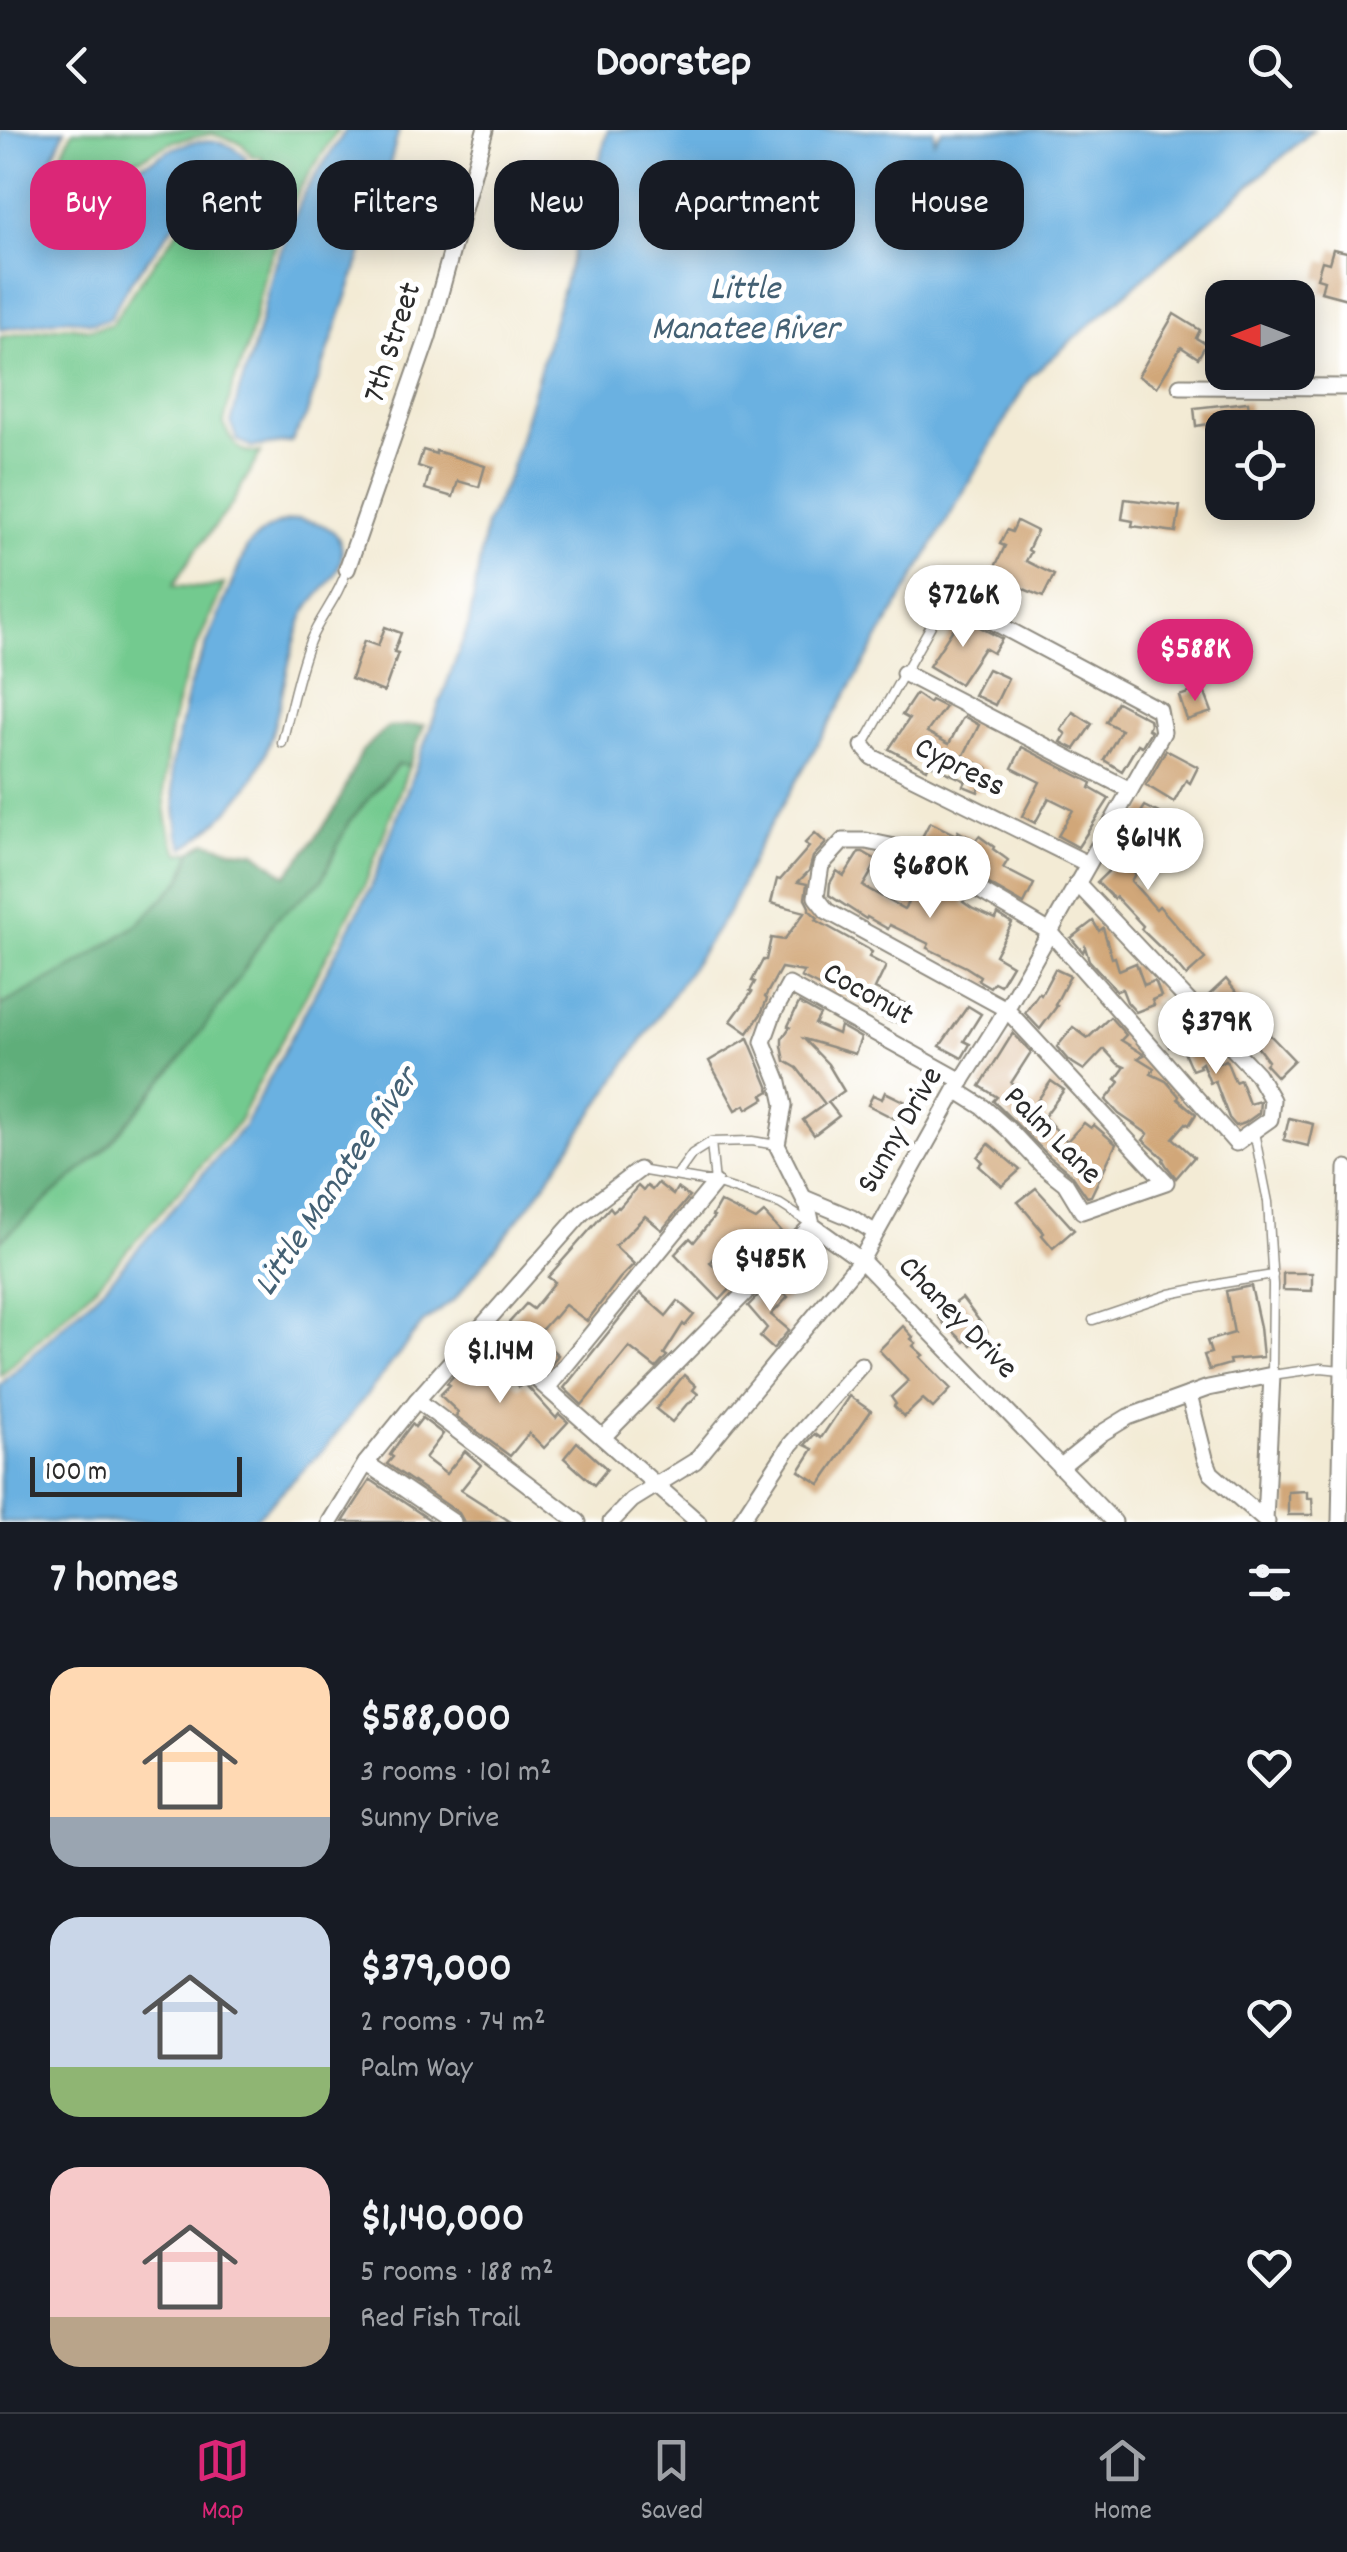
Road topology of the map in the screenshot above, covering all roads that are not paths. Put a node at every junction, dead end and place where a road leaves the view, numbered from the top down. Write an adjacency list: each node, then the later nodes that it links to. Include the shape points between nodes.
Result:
1 (485, 130): 4 (street, 7th Street, via 428,337)
2 (1180, 386): 3 (street)
3 (1347, 386)
4 (347, 569): 7 (lane, via 310,642)
5 (956, 602): 6 (lane, via 938,613); 9 (street, Sunny Drive, via 1159,710 1163,732)
6 (904, 672): 8 (lane); 9 (street)
7 (282, 743)
8 (863, 746): 10 (street, Cypress, via 872,757)
9 (1130, 790): 10 (street, Sunny Drive)
10 (1088, 864): 11 (street, Sunny Drive)
11 (1078, 883): 12 (street, Sunny Drive); 15 (street, via 1258,1074 1272,1100 1270,1120)
12 (1050, 932): 13 (street, Sunny Drive); 13 (street, via 900,848 843,841 821,865 816,897 827,911); 15 (street, via 1236,1143)
13 (1006, 1008): 14 (street, Sunny Drive); 14 (street, Palm Lane, via 1166,1182 1082,1211 1064,1184)
14 (959, 1085): 17 (street, Coconut, via 789,985 762,1042 784,1105); 24 (street, Sunny Drive)
15 (1254, 1132): 26 (lane, via 1268,1202)
16 (711, 1142): 17 (lane); 20 (lane); 21 (lane)
17 (777, 1145): 22 (street)
18 (1347, 1168): 30 (street)
19 (640, 1170): 20 (lane); 28 (street, via 582,1213)
20 (677, 1175): 21 (lane)
21 (715, 1182): 23 (lane, via 780,1204); 32 (street)
22 (804, 1198): 23 (street); 24 (street)
23 (812, 1225): 25 (street, Chaney Drive); 35 (street)
24 (876, 1233): 25 (street, Sunny Drive)
25 (861, 1260): 37 (street, Chaney Drive); 38 (street, Sunny Drive, via 695,1460)
26 (1272, 1276): 27 (lane, via 1170,1294); 31 (lane)
27 (1093, 1320)
28 (480, 1330): 32 (street); 34 (street)
29 (861, 1366): 45 (street, via 791,1444)
30 (1344, 1370): 31 (lane); 47 (street)
31 (1272, 1375): 33 (street); 39 (street)
32 (548, 1387): 35 (street)
33 (1189, 1395): 37 (street, via 1128,1417); 39 (street, via 1212,1472)
34 (417, 1400): 36 (street); 42 (street)
35 (603, 1437): 38 (street)
36 (366, 1463): 40 (street); 41 (street)
37 (1060, 1467): 46 (street, Chaney Drive)
38 (656, 1485): 43 (street, Sunny Drive); 44 (street)
39 (1266, 1521)
40 (330, 1522)
41 (453, 1522)
42 (578, 1522)
43 (610, 1522)
44 (698, 1522)
45 (740, 1522)
46 (1114, 1522)
47 (1340, 1522)

